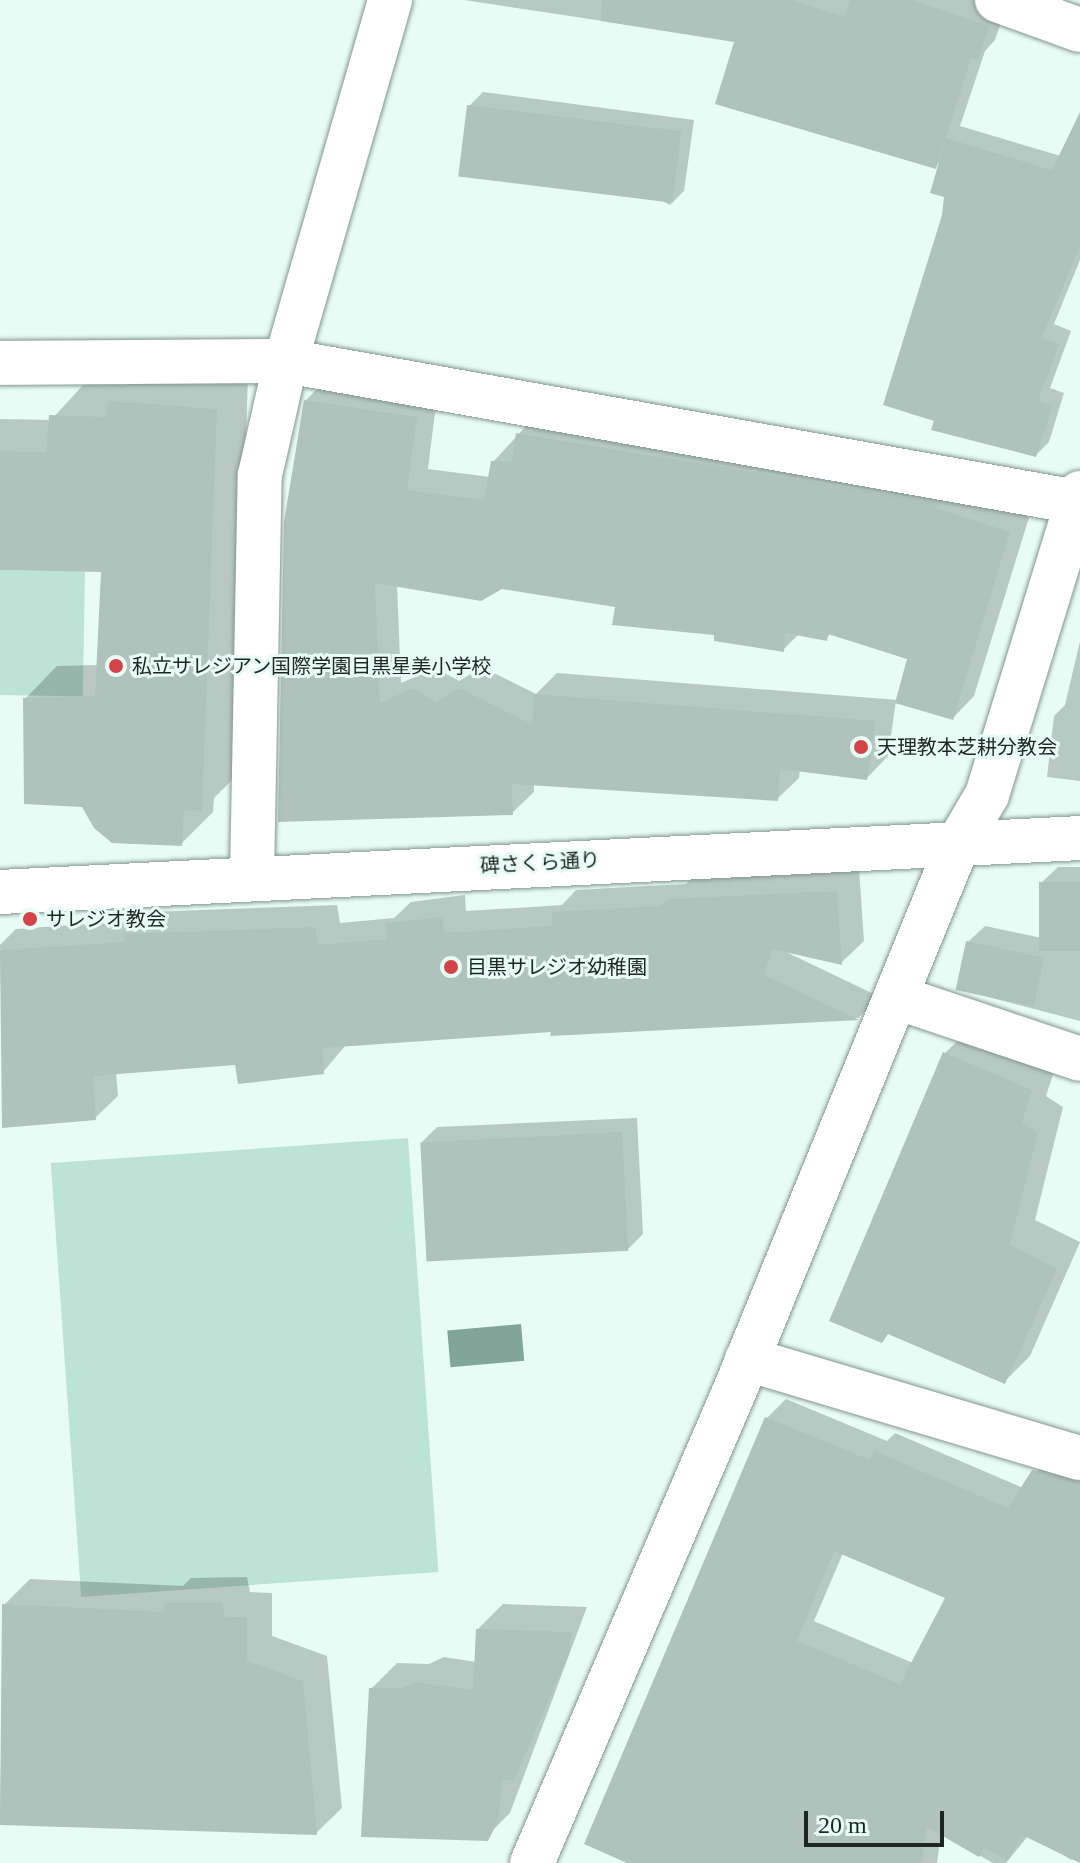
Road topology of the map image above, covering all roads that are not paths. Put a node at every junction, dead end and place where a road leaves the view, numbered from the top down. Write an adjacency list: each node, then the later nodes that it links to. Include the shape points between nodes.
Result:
1 (390, 0): 4 (street)
2 (997, 0): 3 (street)
3 (1080, 30)
4 (286, 361): 5 (street); 6 (street); 9 (street, via 260,475)
5 (0, 363)
6 (1079, 498): 8 (street, via 987,795)
7 (1080, 838): 8 (street, 碑さくら通り)
8 (958, 844): 9 (street, 碑さくら通り); 11 (street)
9 (252, 876): 10 (street, 碑さくら通り)
10 (0, 892)
11 (896, 997): 12 (street); 13 (street)
12 (1080, 1059)
13 (747, 1359): 14 (street); 15 (street)
14 (1080, 1458)
15 (532, 1863)

